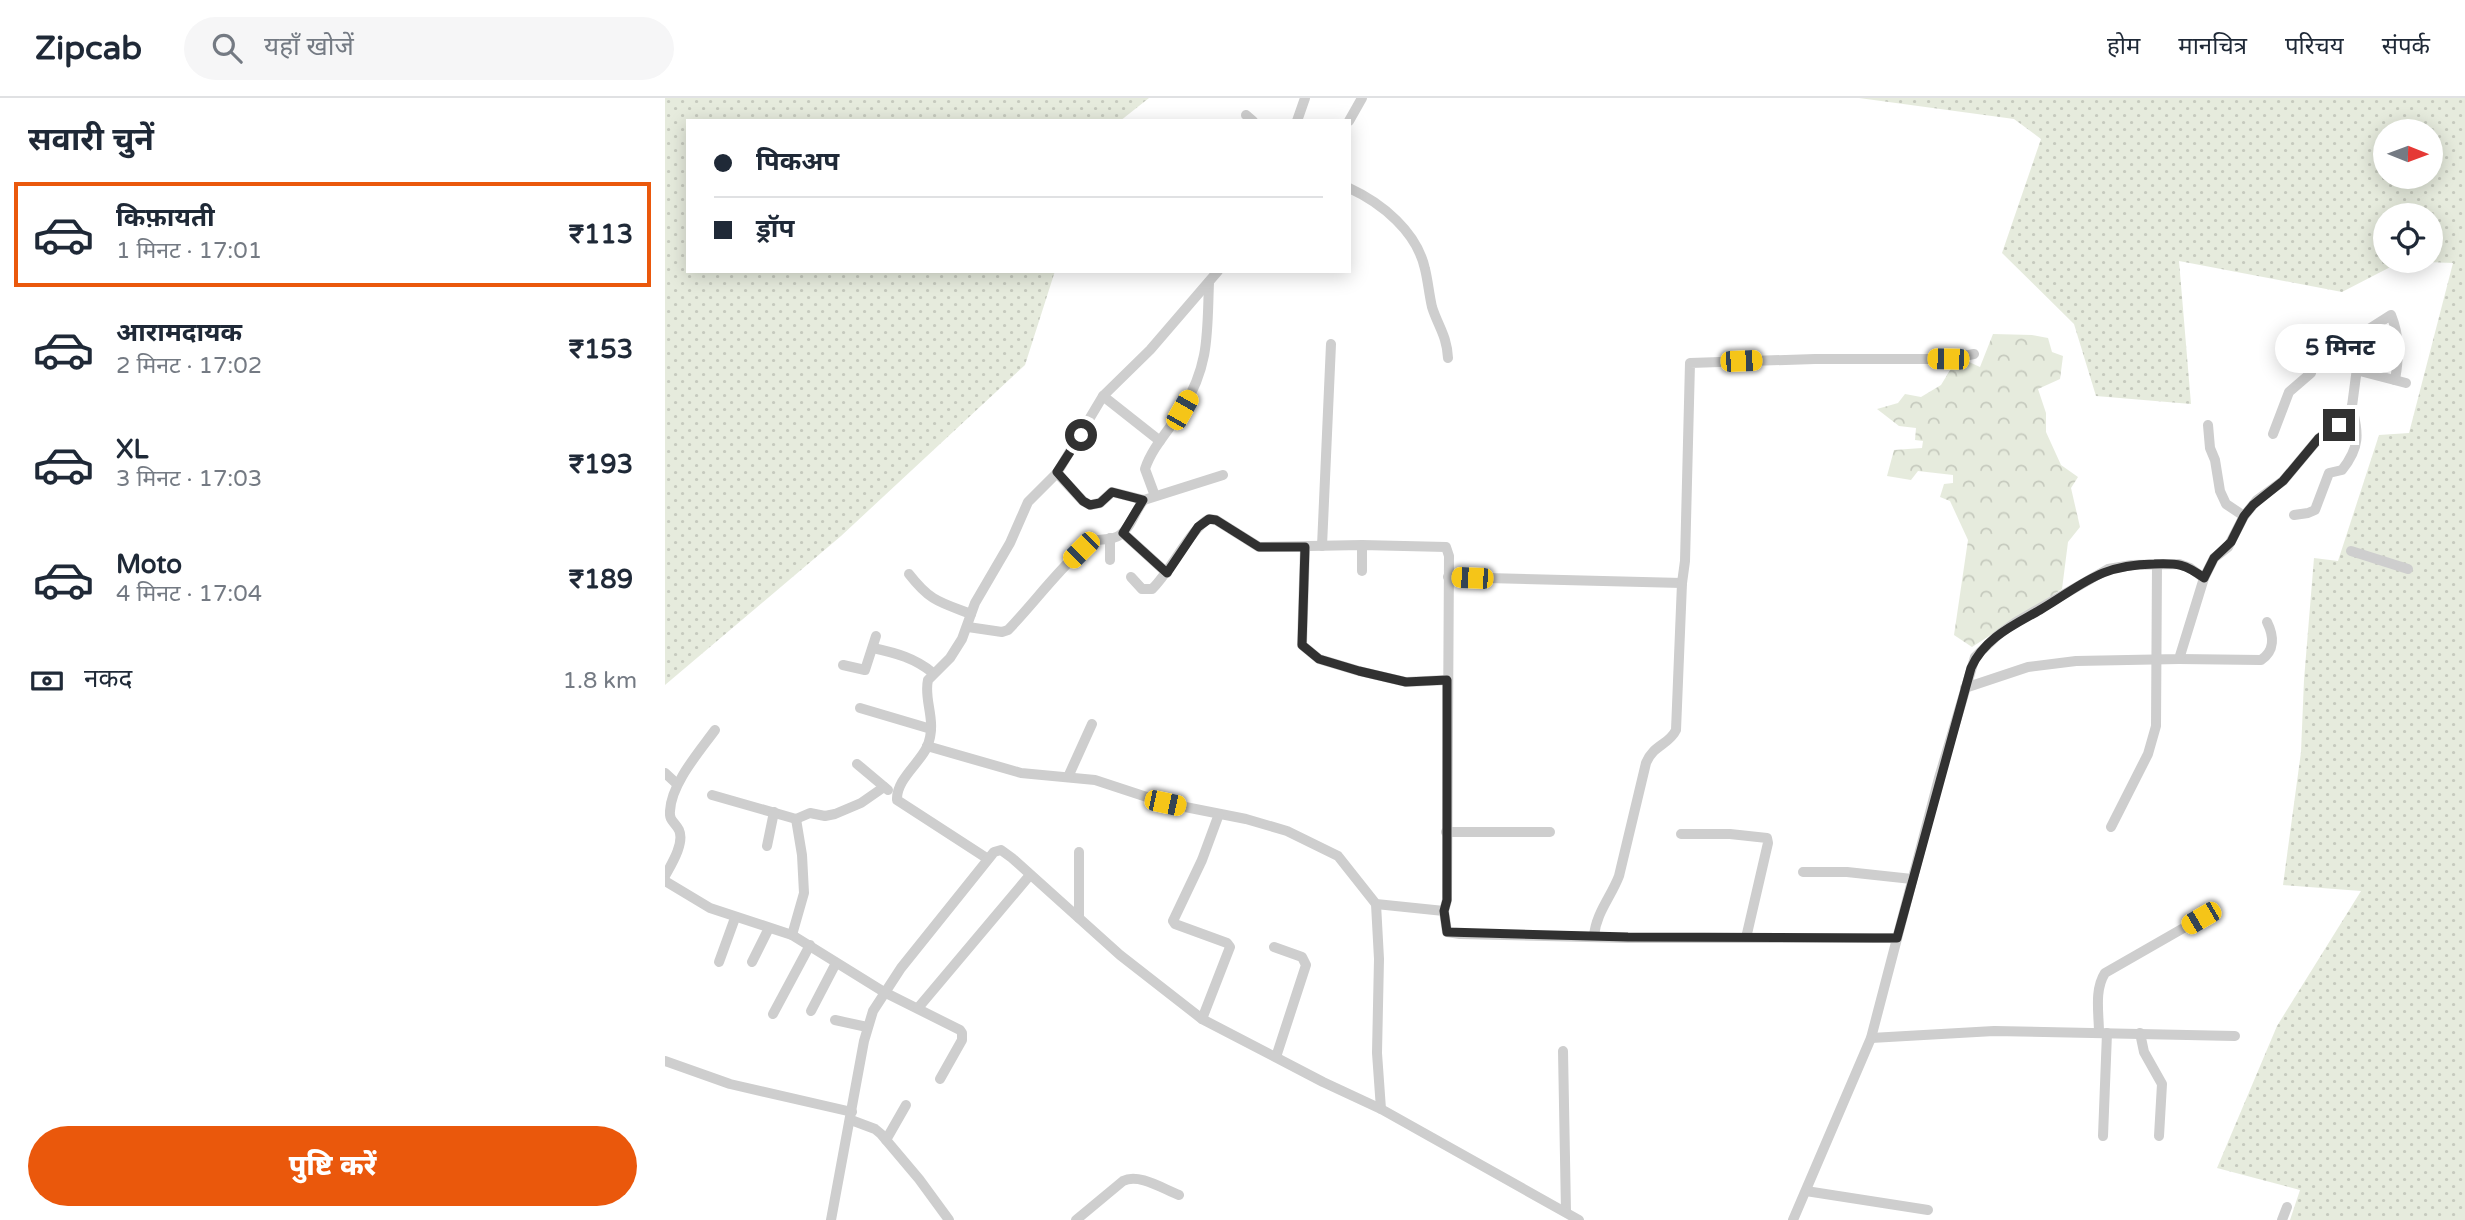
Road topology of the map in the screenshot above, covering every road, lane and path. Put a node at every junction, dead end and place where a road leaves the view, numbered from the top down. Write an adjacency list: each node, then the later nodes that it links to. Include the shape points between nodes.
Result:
1 (1305, 98): 3 (street)
2 (1362, 98): 4 (street)
3 (1298, 119)
4 (1350, 119)
5 (1351, 189): 11 (street, via 1385,210 1417,249 1446,337)
6 (1216, 273): 7 (street)
7 (1209, 282): 13 (street, via 1145,356); 17 (street, via 1202,369)
8 (2320, 331): 16 (street, via 2311,373 2289,392)
9 (1331, 345): 27 (street)
10 (1974, 354): 39 (street, via 1948,359 1690,363)
11 (1448, 358)
12 (2357, 370): 12 (street, via 2400,382 2391,315 2369,329); 14 (street)
13 (1103, 396): 17 (street); 18 (street)
14 (2352, 406): 22 (street, via 2356,446 2342,470 2329,473 2315,510); 23 (street, via 2342,423 2314,442 2283,481)
15 (2208, 425): 23 (street, via 2220,491 2226,504)
16 (2273, 434)
17 (1160, 441): 20 (street, via 1145,469)
18 (1057, 472): 21 (street, via 1090,505 1112,492); 40 (street, via 1028,502)
19 (1223, 475): 20 (street)
20 (1155, 496): 21 (street)
21 (1143, 500): 24 (street)
22 (2294, 514)
23 (2244, 516): 38 (street)
24 (1123, 533): 25 (street); 34 (street)
25 (1110, 538): 30 (street); 42 (street, via 1094,540 1081,550 1008,630)
26 (1362, 545): 27 (street); 33 (street); 37 (street, via 1446,547)
27 (1322, 546): 28 (street)
28 (1305, 547): 34 (street, via 1259,547 1209,519 1198,527); 49 (street, via 1302,645 1319,659 1359,671 1406,682)
29 (2351, 551): 32 (street)
30 (1110, 560)
31 (2157, 564): 38 (street, via 2185,565); 46 (street); 50 (street, via 2108,569 2016,622 1975,657)
32 (2408, 569)
33 (1362, 571)
34 (1167, 573): 36 (street, via 1149,590)
35 (909, 574): 40 (street, via 924,593)
36 (1131, 577)
37 (1448, 577): 39 (street); 49 (street)
38 (2204, 578): 45 (street)
39 (1682, 583): 84 (street, via 1676,730 1646,763 1619,876 1599,914)
40 (971, 614): 42 (street)
41 (2267, 622): 45 (street, via 2273,640 2261,660)
42 (968, 627): 48 (street, via 950,659)
43 (876, 636): 44 (street)
44 (873, 648): 47 (street, via 865,670); 48 (street, via 920,662)
45 (2179, 659): 46 (street)
46 (2157, 660): 50 (street, via 2028,667); 66 (street, via 2153,740)
47 (843, 665)
48 (933, 673): 53 (street, via 926,685)
49 (1447, 680): 67 (street)
50 (1965, 688): 76 (street)
51 (860, 708): 53 (street)
52 (1093, 724): 58 (street)
53 (931, 729): 55 (street)
54 (715, 730): 59 (street)
55 (927, 746): 58 (street, via 1021,773); 62 (street)
56 (857, 764): 60 (street)
57 (665, 773): 59 (street)
58 (1068, 776): 64 (street)
59 (677, 784): 75 (street, via 670,813 680,838)
60 (884, 787): 62 (street); 65 (street, via 835,814 810,813)
61 (712, 795): 63 (street)
62 (897, 795): 72 (street, via 900,803)
63 (774, 812): 65 (street); 70 (street)
64 (1219, 814): 77 (street, via 1287,831 1338,856); 96 (street, via 1173,921 1230,947)
65 (796, 819): 83 (street, via 804,893)
66 (2111, 827)
67 (1446, 832): 68 (street); 78 (street)
68 (1550, 832)
69 (1681, 834): 85 (street, via 1767,838)
70 (767, 846)
71 (1079, 852): 80 (street)
72 (988, 859): 74 (street, via 1001,850); 92 (street)
73 (1803, 872): 76 (street)
74 (1031, 875): 80 (street); 93 (street)
75 (665, 878): 79 (street, via 705,906)
76 (1912, 879): 86 (street)
77 (1376, 904): 78 (street); 108 (street)
78 (1444, 911): 84 (street, via 1445,928 1450,933)
79 (735, 918): 82 (street); 89 (street)
80 (1079, 918): 96 (street)
81 (2201, 918): 99 (street, via 2105,972 2098,992)
82 (769, 928): 83 (street); 90 (street)
83 (792, 935): 87 (street)
84 (1594, 936): 85 (street)
85 (1746, 938): 86 (street)
86 (1897, 938): 102 (street)
87 (810, 945): 91 (street); 95 (street)
88 (1274, 947): 104 (street, via 1302,957 1306,965)
89 (719, 962)
90 (752, 962)
91 (837, 963): 92 (street); 94 (street)
92 (884, 992): 93 (street); 98 (street)
93 (918, 1008): 106 (street, via 962,1033)
94 (811, 1011)
95 (773, 1014)
96 (1202, 1019): 104 (street)
97 (835, 1020): 98 (street)
98 (867, 1027): 109 (street)
99 (2103, 1033): 100 (street); 102 (street, via 1994,1031); 110 (street)
100 (2140, 1033): 101 (street); 111 (street, via 2144,1052 2162,1084)
101 (2235, 1036)
102 (1871, 1038): 113 (street)
103 (1563, 1051): 117 (street)
104 (1276, 1057): 108 (street)
105 (665, 1061): 109 (street, via 730,1084)
106 (940, 1079)
107 (906, 1105): 112 (street)
108 (1381, 1109): 117 (street)
109 (851, 1116): 112 (street); 118 (street)
110 (2103, 1136)
111 (2159, 1136)
112 (886, 1140): 119 (street)
113 (1806, 1191): 116 (street); 122 (street)
114 (1179, 1195): 120 (street, via 1129,1178)
115 (2287, 1207): 123 (street)
116 (1928, 1210)
117 (1566, 1212): 121 (street)
118 (831, 1220)
119 (949, 1220)
120 (1076, 1220)
121 (1579, 1220)
122 (1793, 1220)
123 (2282, 1220)

